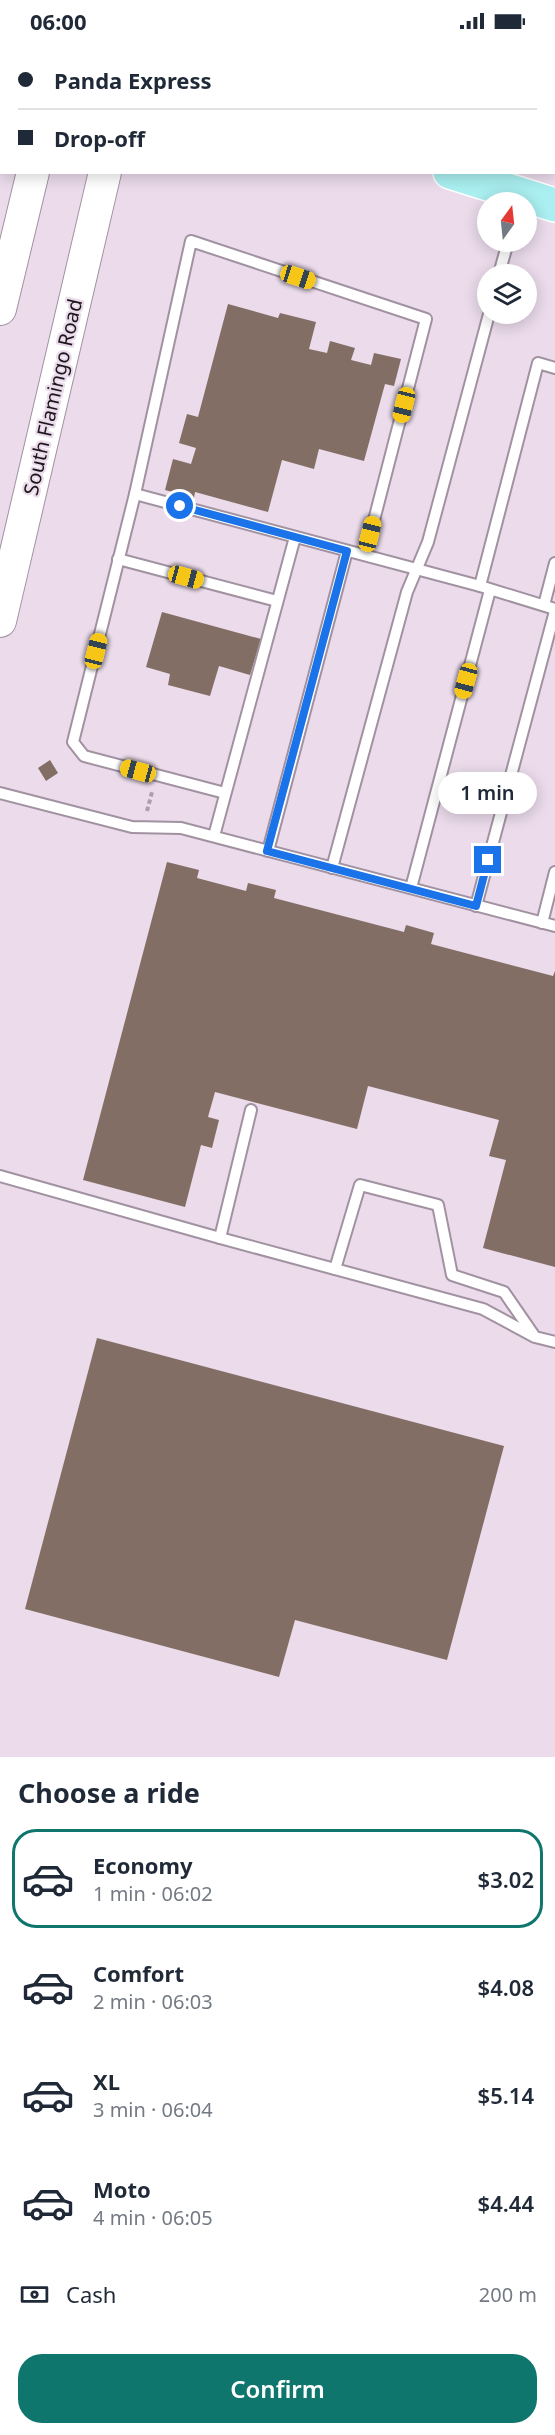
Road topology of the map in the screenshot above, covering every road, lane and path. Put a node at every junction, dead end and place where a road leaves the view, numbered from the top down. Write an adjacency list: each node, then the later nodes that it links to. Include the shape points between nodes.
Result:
1 (33, 174): 7 (main road)
2 (105, 174): 20 (main road, South Flamingo Road)
3 (455, 174): 4 (main road)
4 (504, 192)
5 (537, 201): 6 (main road)
6 (555, 205)
7 (0, 309)
8 (486, 324): 16 (lane, via 428,542)
9 (555, 368): 17 (lane, via 538,363)
10 (135, 494): 11 (lane); 13 (lane, via 191,242 426,319); 14 (lane)
11 (294, 537): 12 (lane); 18 (lane)
12 (347, 551): 13 (lane); 26 (lane)
13 (365, 555): 16 (lane)
14 (118, 559): 18 (lane); 21 (lane, via 74,742 84,756)
15 (555, 563): 19 (lane)
16 (416, 569): 17 (lane); 27 (lane, via 406,592)
17 (485, 588): 19 (lane); 29 (lane)
18 (277, 601): 23 (lane)
19 (551, 608): 30 (lane)
20 (0, 621)
21 (155, 775): 23 (lane); 24 (path)
22 (0, 793): 24 (lane, via 132,827)
23 (225, 793): 25 (lane)
24 (144, 826): 25 (lane, via 181,828)
25 (214, 836): 26 (lane)
26 (267, 851): 27 (lane)
27 (332, 868): 29 (lane)
28 (555, 872): 31 (lane)
29 (411, 888): 30 (lane)
30 (476, 906): 31 (lane)
31 (542, 923): 32 (lane)
32 (555, 926)
33 (252, 1110): 35 (lane)
34 (0, 1176): 35 (lane)
35 (220, 1238): 36 (lane)
36 (335, 1269): 37 (lane, via 483,1310); 37 (lane, via 360,1185 438,1205 452,1275 504,1292)
37 (535, 1336): 38 (lane)
38 (555, 1342)

